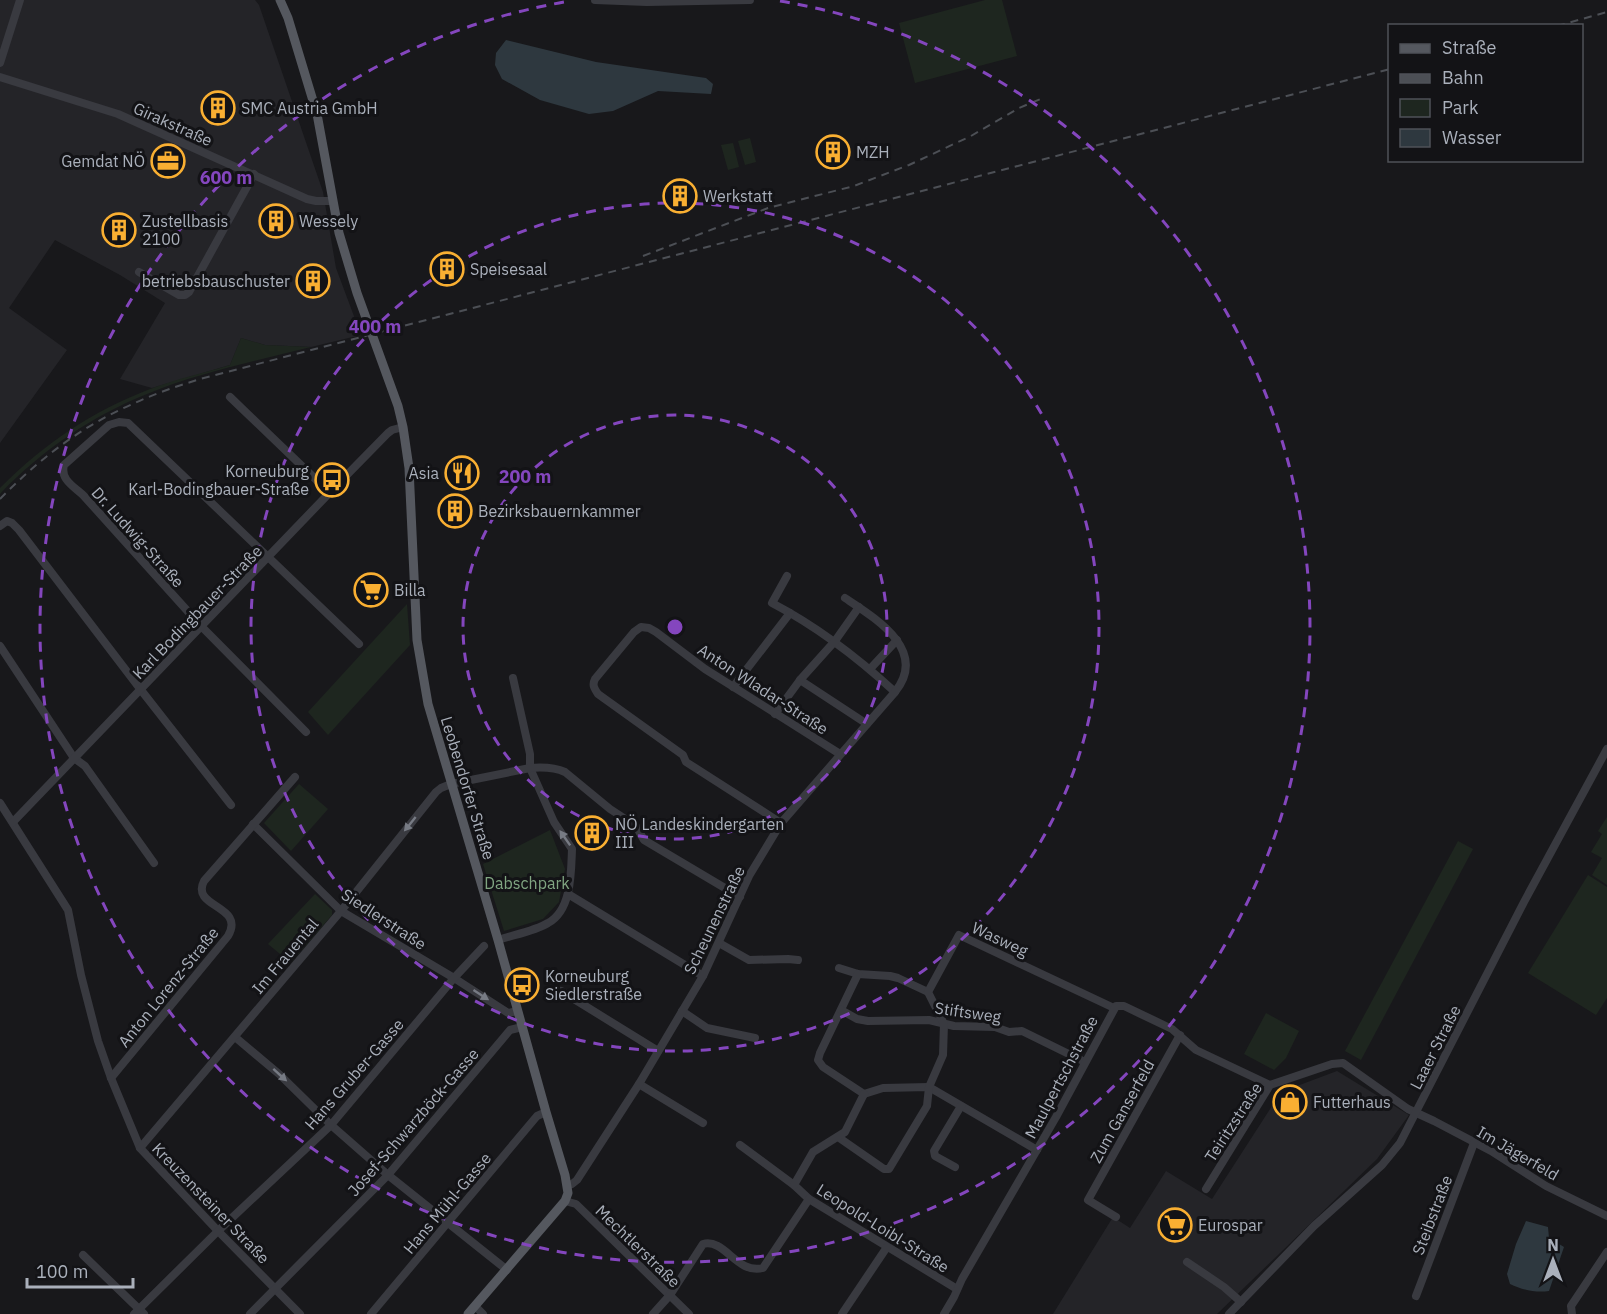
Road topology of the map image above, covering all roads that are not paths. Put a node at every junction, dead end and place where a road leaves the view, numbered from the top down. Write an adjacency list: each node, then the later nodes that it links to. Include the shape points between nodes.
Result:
1 (20, 0): 5 (street)
2 (280, 0): 8 (main road, Leobendorfer Straße, via 317,114)
3 (595, 0): 4 (street)
4 (750, 0)
5 (0, 63)
6 (0, 77): 7 (street, Girakstraße, via 118,114)
7 (254, 174): 8 (street, Girakstraße, via 307,199); 9 (street, via 189,292 179,295)
8 (332, 201): 11 (main road, Leobendorfer Straße, via 357,293)
9 (139, 272)
10 (230, 397): 12 (street)
11 (403, 427): 12 (street, Karl Bodingbauer-Straße, via 388,433); 38 (main road, Leobendorfer Straße, via 409,468 419,657)
12 (330, 493): 14 (street, Karl Bodingbauer-Straße)
13 (0, 526): 28 (street, via 7,521 19,530)
14 (268, 557): 19 (street, Karl Bodingbauer-Straße); 19 (street, Dr. Ludwig-Straße, via 128,423 109,425 64,465 64,478); 22 (street)
15 (787, 576): 18 (street, via 772,603)
16 (845, 598): 17 (street)
17 (859, 607): 20 (street); 21 (street)
18 (790, 613): 21 (street); 27 (street)
19 (201, 626): 28 (street, Karl Bodingbauer-Straße); 32 (street, Dr. Ludwig-Straße)
20 (897, 639): 24 (street); 29 (street, Scheunenstraße, via 905,661 904,679)
21 (835, 641): 24 (street); 26 (street)
22 (359, 644)
23 (0, 646): 35 (street)
24 (870, 669): 29 (street)
25 (513, 678): 36 (street)
26 (800, 680): 30 (street); 31 (street)
27 (733, 687): 30 (street, Anton Wladar-Straße); 42 (street, Anton Wladar-Straße, via 656,632 641,627 593,683 598,694 683,755 686,762)
28 (141, 690): 35 (street, Karl Bodingbauer-Straße); 40 (street)
29 (895, 692): 31 (street, Scheunenstraße)
30 (775, 714): 34 (street, Anton Wladar-Straße)
31 (867, 724): 34 (street, Scheunenstraße)
32 (306, 732)
33 (1607, 749): 76 (street, Laaer Straße)
34 (840, 754): 42 (street, Scheunenstraße)
35 (74, 758): 41 (street, Karl Bodingbauer-Straße); 44 (street, via 85,766)
36 (531, 768): 38 (street); 45 (street, one-way to 36, via 572,849 554,822); 46 (street, via 565,772 636,826 644,840)
37 (295, 777): 43 (street, Anton Lorenz-Straße)
38 (451, 784): 47 (street, Im Frauental, one-way to 47, via 436,792); 48 (main road, Leobendorfer Straße)
39 (0, 802): 41 (street, Kreuzensteiner Straße)
40 (231, 804)
41 (13, 822): 69 (street, Kreuzensteiner Straße, via 69,910 81,975)
42 (781, 823): 46 (street, Scheunenstraße)
43 (253, 824): 47 (street, Siedlerstraße); 69 (street, Anton Lorenz-Straße, via 201,886 204,897 231,918 230,932)
44 (154, 863)
45 (568, 894): 48 (street, via 558,914 547,924); 54 (street)
46 (740, 897): 49 (street, Scheunenstraße)
47 (341, 911): 55 (street, Siedlerstraße); 65 (street, Im Frauental)
48 (498, 940): 60 (main road, Leobendorfer Straße)
49 (719, 943): 51 (street, via 749,960); 54 (street, Scheunenstraße)
50 (484, 946): 55 (street, Hans Gruber-Gasse)
51 (798, 960)
52 (839, 968): 53 (street)
53 (858, 974): 57 (street, via 898,978); 59 (street)
54 (703, 976): 61 (street, Scheunenstraße)
55 (454, 978): 60 (street, Siedlerstraße, one-way to 60, via 508,1013); 78 (street, Hans Gruber-Gasse)
56 (561, 991): 67 (street)
57 (928, 992): 58 (street, Wasweg, via 959,935); 62 (street)
58 (1114, 1008): 64 (street, Maulpertschstraße, via 1124,1006); 68 (street, Maulpertschstraße)
59 (841, 1010): 62 (street, Stiftsweg, via 867,1021 929,1020); 73 (street, via 818,1060)
60 (517, 1011): 63 (main road, Leobendorfer Straße)
61 (682, 1011): 66 (street, via 707,1028); 67 (street, Scheunenstraße)
62 (944, 1024): 68 (street, Stiftsweg, via 1027,1033); 72 (street, via 943,1055)
63 (522, 1027): 75 (main road, Leobendorfer Straße); 85 (street, Josef-Schwarzböck-Gasse, via 510,1030)
64 (1180, 1035): 71 (street, Maulpertschstraße, via 1196,1050); 92 (street, Zum Ganserfeld, via 1088,1200)
65 (235, 1037): 78 (street, one-way to 78); 82 (street, Im Frauental)
66 (755, 1038)
67 (658, 1051): 70 (street, Scheunenstraße)
68 (1086, 1062): 83 (street, Maulpertschstraße)
69 (111, 1078): 82 (street, Kreuzensteiner Straße)
70 (639, 1084): 77 (street); 87 (street, Scheunenstraße, via 577,1180)
71 (1270, 1085): 76 (street, Teiritzstraße, via 1343,1063); 88 (street, Teiritzstraße)
72 (929, 1087): 73 (street, via 883,1088); 74 (street); 79 (street, via 927,1106 889,1169)
73 (864, 1094): 79 (street)
74 (961, 1106): 83 (street); 84 (street, via 933,1154)
75 (546, 1112): 87 (main road, Leobendorfer Straße); 93 (street, Hans Mühl-Gasse, via 537,1116)
76 (1417, 1112): 80 (street, Im Jägerfeld); 104 (street, Laaer Straße, via 1387,1161 1332,1209)
77 (703, 1123)
78 (331, 1125): 85 (street); 94 (street, Hans Gruber-Gasse)
79 (838, 1137): 86 (street, via 813,1152)
80 (1474, 1143): 91 (street, Im Jägerfeld, via 1546,1186); 103 (street, Steibstraße)
81 (740, 1145): 86 (street, Leopold-Loibl-Straße)
82 (140, 1148): 94 (street, Kreuzensteiner Straße)
83 (1037, 1150): 100 (street, Maulpertschstraße)
84 (955, 1167)
85 (388, 1176): 93 (street); 101 (street, Josef-Schwarzböck-Gasse)
86 (794, 1185): 89 (street, Leopold-Loibl-Straße)
87 (567, 1186): 90 (main road, Leobendorfer Straße)
88 (1206, 1189)
89 (809, 1199): 95 (street, Leopold-Loibl-Straße); 102 (street, via 763,1268 747,1267 706,1243)
90 (565, 1201): 99 (main road); 102 (street, Mechtlerstraße, via 576,1204)
91 (1607, 1216)
92 (1116, 1217)
93 (448, 1224): 99 (street); 109 (street, Hans Mühl-Gasse)
94 (218, 1231): 101 (street, Kreuzensteiner Straße); 106 (street, Hans Gruber-Gasse)
95 (887, 1247): 100 (street, Leopold-Loibl-Straße); 113 (street)
96 (1607, 1252): 116 (street, via 1571,1306)
97 (83, 1255): 106 (street)
98 (1187, 1262): 104 (street)
99 (507, 1270): 105 (main road)
100 (957, 1289): 114 (street, Maulpertschstraße)
101 (275, 1290): 107 (street, Josef-Schwarzböck-Gasse); 108 (street, Kreuzensteiner Straße)
102 (670, 1295): 111 (street); 112 (street, Mechtlerstraße)
103 (1416, 1296)
104 (1241, 1302): 115 (street, Laaer Straße)
105 (471, 1310): 110 (street)
106 (139, 1312)
107 (250, 1314)
108 (300, 1314)
109 (371, 1314)
110 (483, 1314)
111 (653, 1314)
112 (689, 1314)
113 (842, 1314)
114 (944, 1314)
115 (1229, 1314)
116 (1572, 1314)

